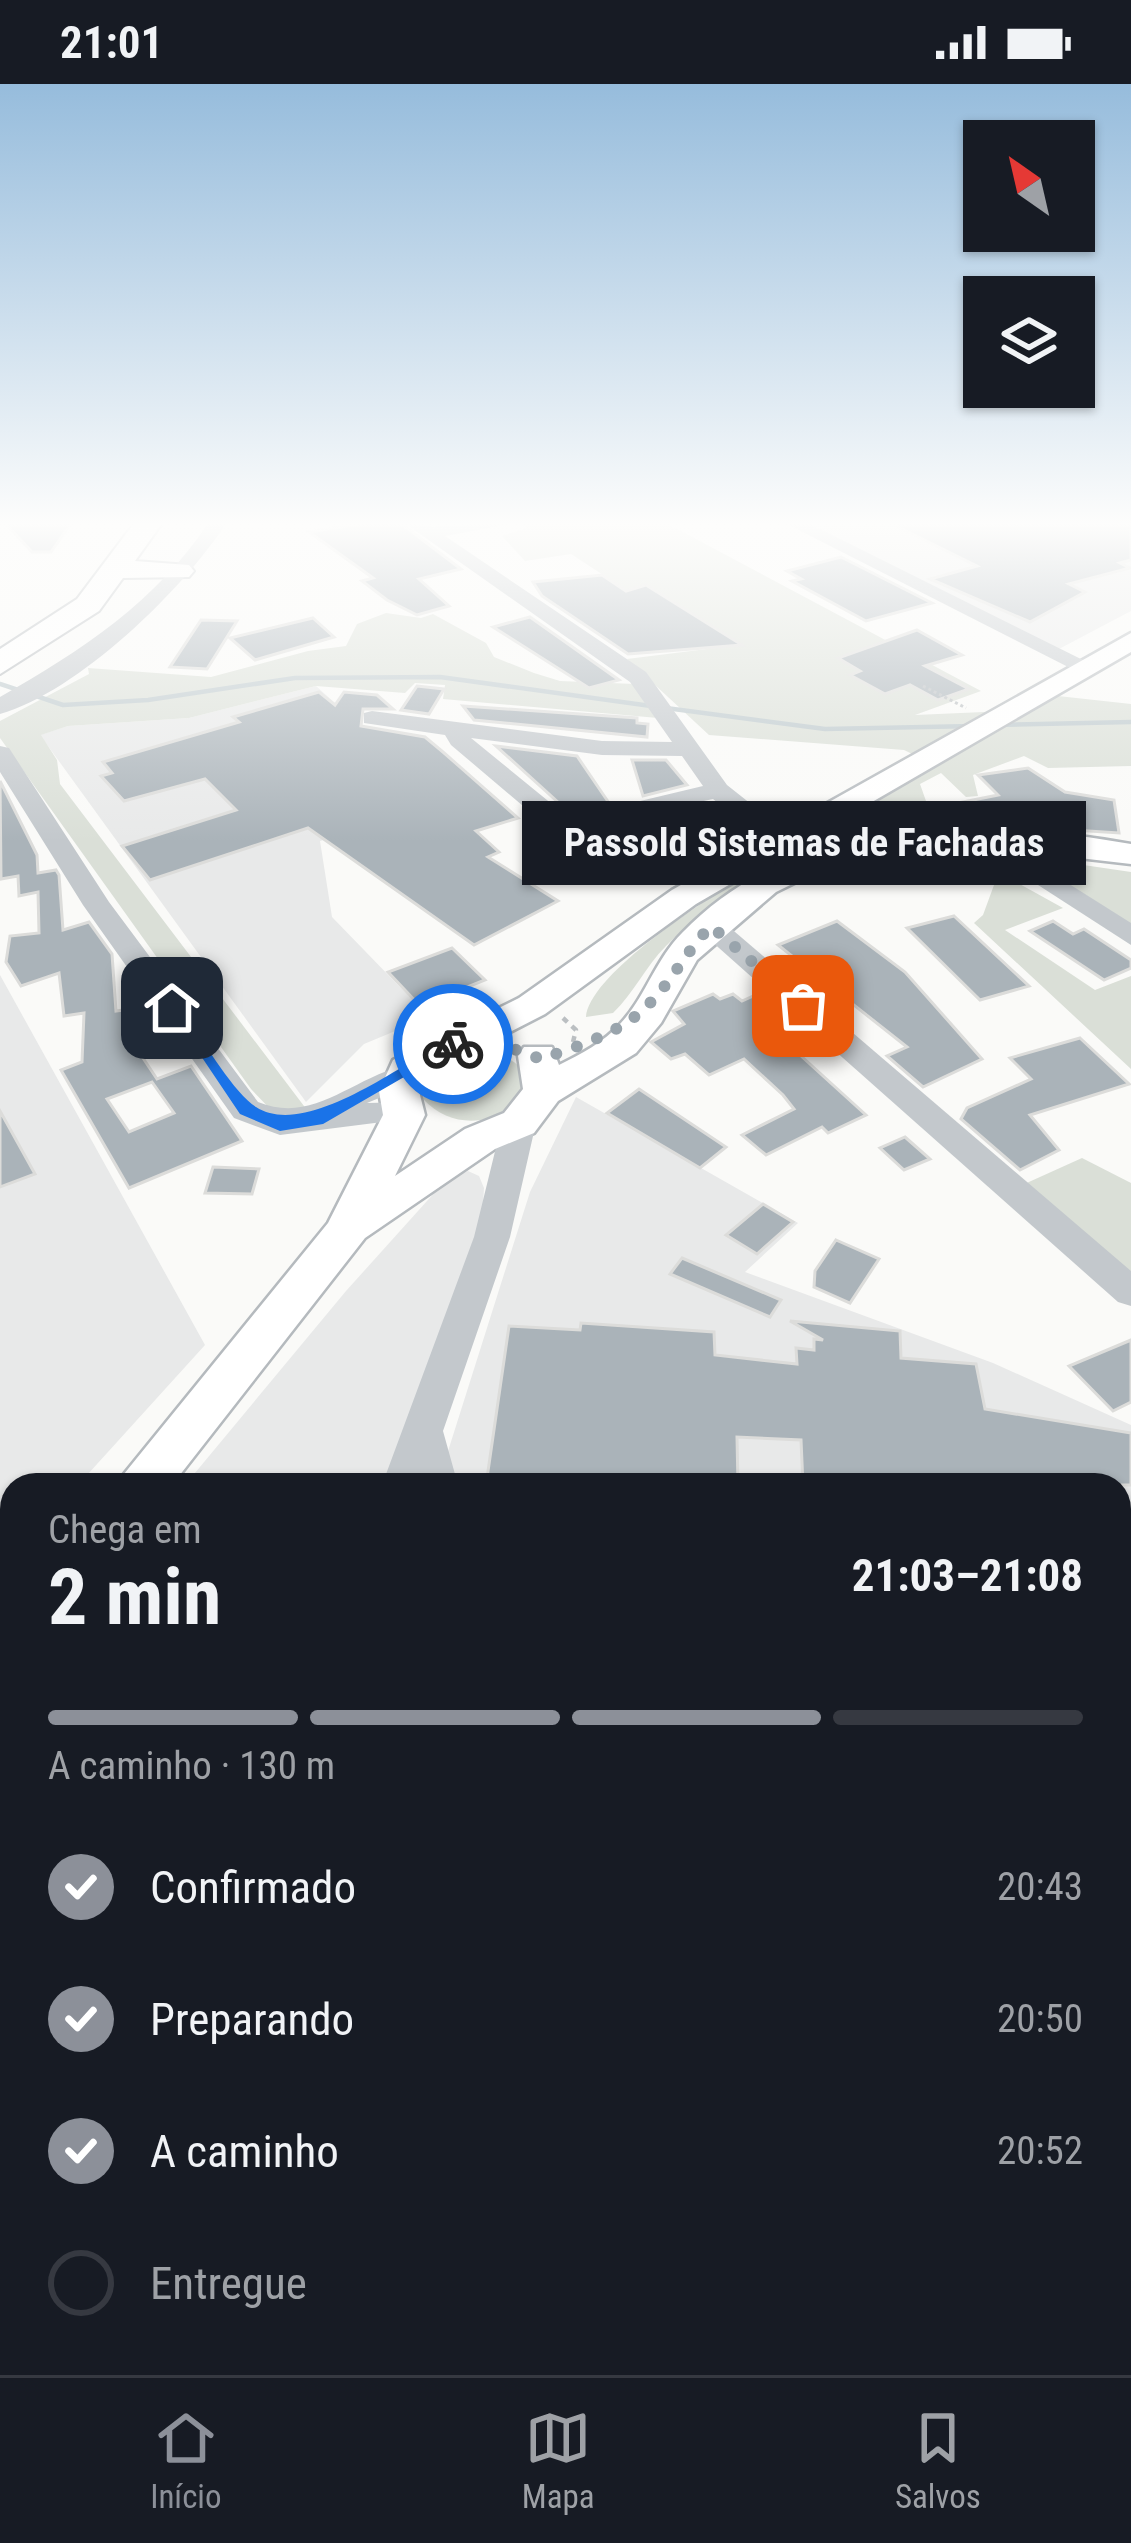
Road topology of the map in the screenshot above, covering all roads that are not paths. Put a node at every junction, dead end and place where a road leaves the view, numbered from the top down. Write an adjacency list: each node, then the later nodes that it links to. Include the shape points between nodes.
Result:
1 (53, 629): 6 (highway)
2 (124, 629): 8 (street)
3 (564, 629): 11 (street, via 651,690)
4 (1009, 629): 7 (street)
5 (1131, 641): 7 (main road)
6 (7, 660)
7 (1086, 667): 14 (main road)
8 (0, 707)
9 (372, 718): 10 (street)
10 (456, 731): 11 (street); 13 (street, via 564,827)
11 (689, 749): 13 (street)
12 (0, 753): 22 (street, via 97,905 247,1110 280,1124)
13 (718, 790): 14 (street)
14 (780, 840): 17 (main road)
15 (990, 842): 16 (main road); 18 (main road, via 816,859); 19 (street)
16 (1131, 854)
17 (724, 875): 20 (main road); 21 (main road, via 613,965)
18 (711, 926): 21 (main road, via 683,953 628,1038); 24 (street)
19 (1131, 936)
20 (471, 1039): 21 (main road, via 505,1042); 22 (main road, via 430,1053)
21 (529, 1092): 22 (main road, via 421,1130); 23 (main road); 25 (street, via 492,1237)
22 (403, 1100): 23 (main road)
23 (345, 1233): 26 (main road)
24 (1131, 1292)
25 (422, 1429): 27 (street); 28 (street)
26 (152, 1473)
27 (407, 1473)
28 (433, 1473)

